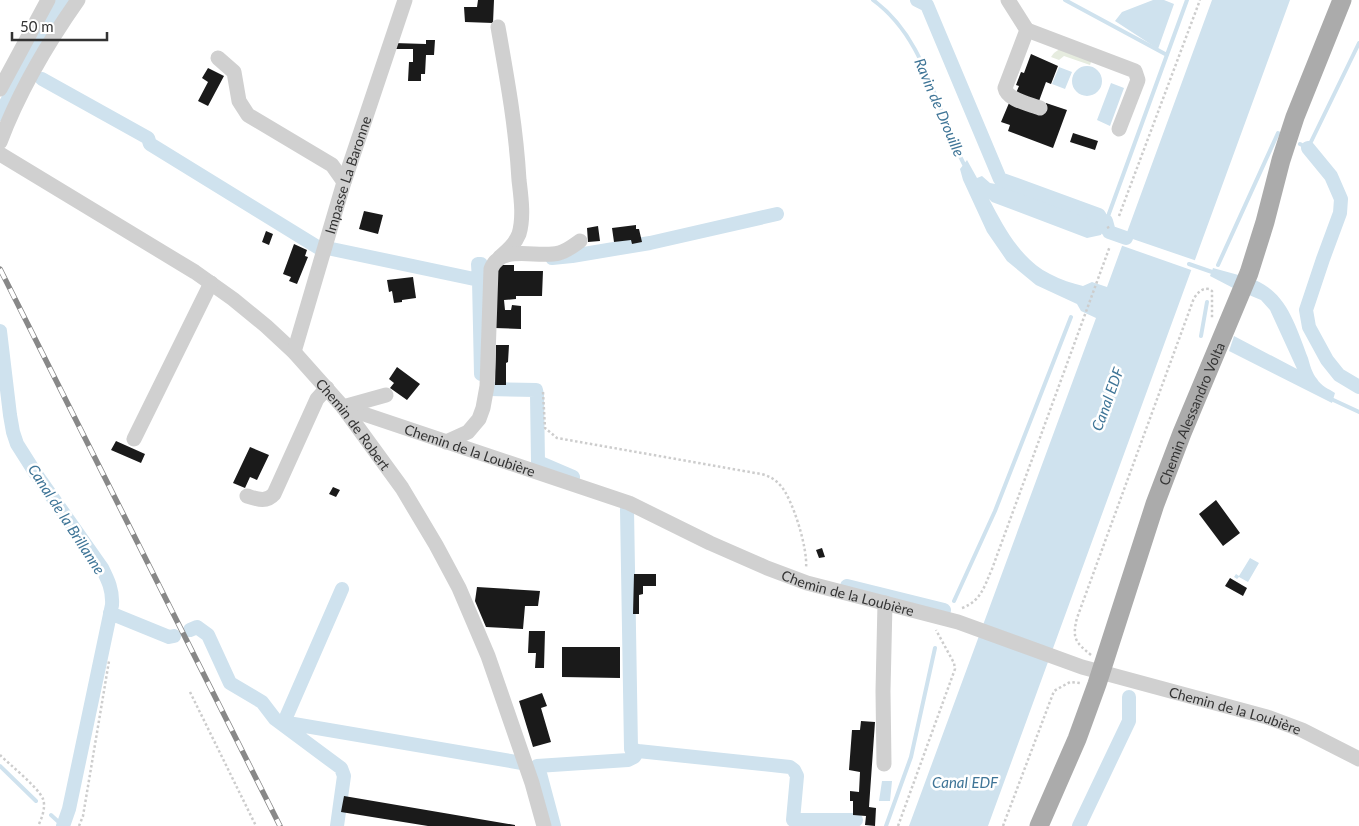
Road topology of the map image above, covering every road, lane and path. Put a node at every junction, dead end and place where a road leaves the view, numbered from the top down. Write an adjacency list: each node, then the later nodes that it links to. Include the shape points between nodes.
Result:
1 (48, 0): 10 (street)
2 (78, 0): 13 (street, via 54,34 8,120)
3 (405, 0): 15 (street, Impasse La Baronne)
4 (1009, 0): 8 (street)
5 (1200, 0): 16 (path)
6 (1342, 0): 36 (main road, Chemin Alessandro Volta, via 1295,117 1249,273 1155,504)
7 (498, 27): 21 (street, via 514,119 521,222 511,248)
8 (1027, 30): 11 (street, via 1006,92); 12 (street, via 1135,71 1138,80)
9 (218, 58): 15 (street, via 234,72 239,101 248,114 332,165)
10 (0, 89)
11 (1040, 108)
12 (1120, 129)
13 (0, 142)
14 (0, 154): 22 (street, Chemin de Robert)
15 (344, 182): 24 (street, Impasse La Baronne)
16 (1119, 216)
17 (1111, 226): 18 (path)
18 (1107, 228)
19 (580, 241): 21 (street, via 558,254 513,254)
20 (1110, 246): 34 (path, via 981,594 975,602)
21 (497, 260): 30 (street, via 491,269 488,386 484,408 468,432)
22 (211, 283): 24 (street, Chemin de Robert); 29 (street)
23 (1212, 321): 36 (path, via 1212,291 1205,288 1194,298 1077,618 1075,640)
24 (294, 352): 25 (street, Chemin de Robert)
25 (327, 388): 28 (street, Chemin de Robert); 31 (street, via 317,399 274,494 265,500)
26 (543, 392): 32 (path, via 545,428 557,438 774,479 786,494 805,546)
27 (386, 395): 28 (street)
28 (343, 407): 30 (street, Chemin de la Loubière); 44 (street, Chemin de Robert, via 402,488 458,588 488,656)
29 (134, 439)
30 (446, 442): 32 (street, Chemin de la Loubière, via 629,503 726,551)
31 (247, 496)
32 (804, 582): 33 (street, Chemin de la Loubière)
33 (885, 603): 34 (street, Chemin de la Loubière); 40 (street)
34 (934, 616): 36 (street, Chemin de la Loubière); 45 (path, via 955,669)
35 (109, 662): 42 (path)
36 (1100, 674): 39 (street, Chemin de la Loubière, via 1267,716); 46 (path, via 1070,682 1054,691); 47 (main road, Chemin Alessandro Volta, via 1077,739)
37 (190, 692): 43 (path)
38 (0, 756): 41 (path, via 43,800)
39 (1359, 759)
40 (884, 764)
41 (38, 826)
42 (79, 826)
43 (256, 826)
44 (544, 826)
45 (898, 826)
46 (1003, 826)
47 (1038, 826)

